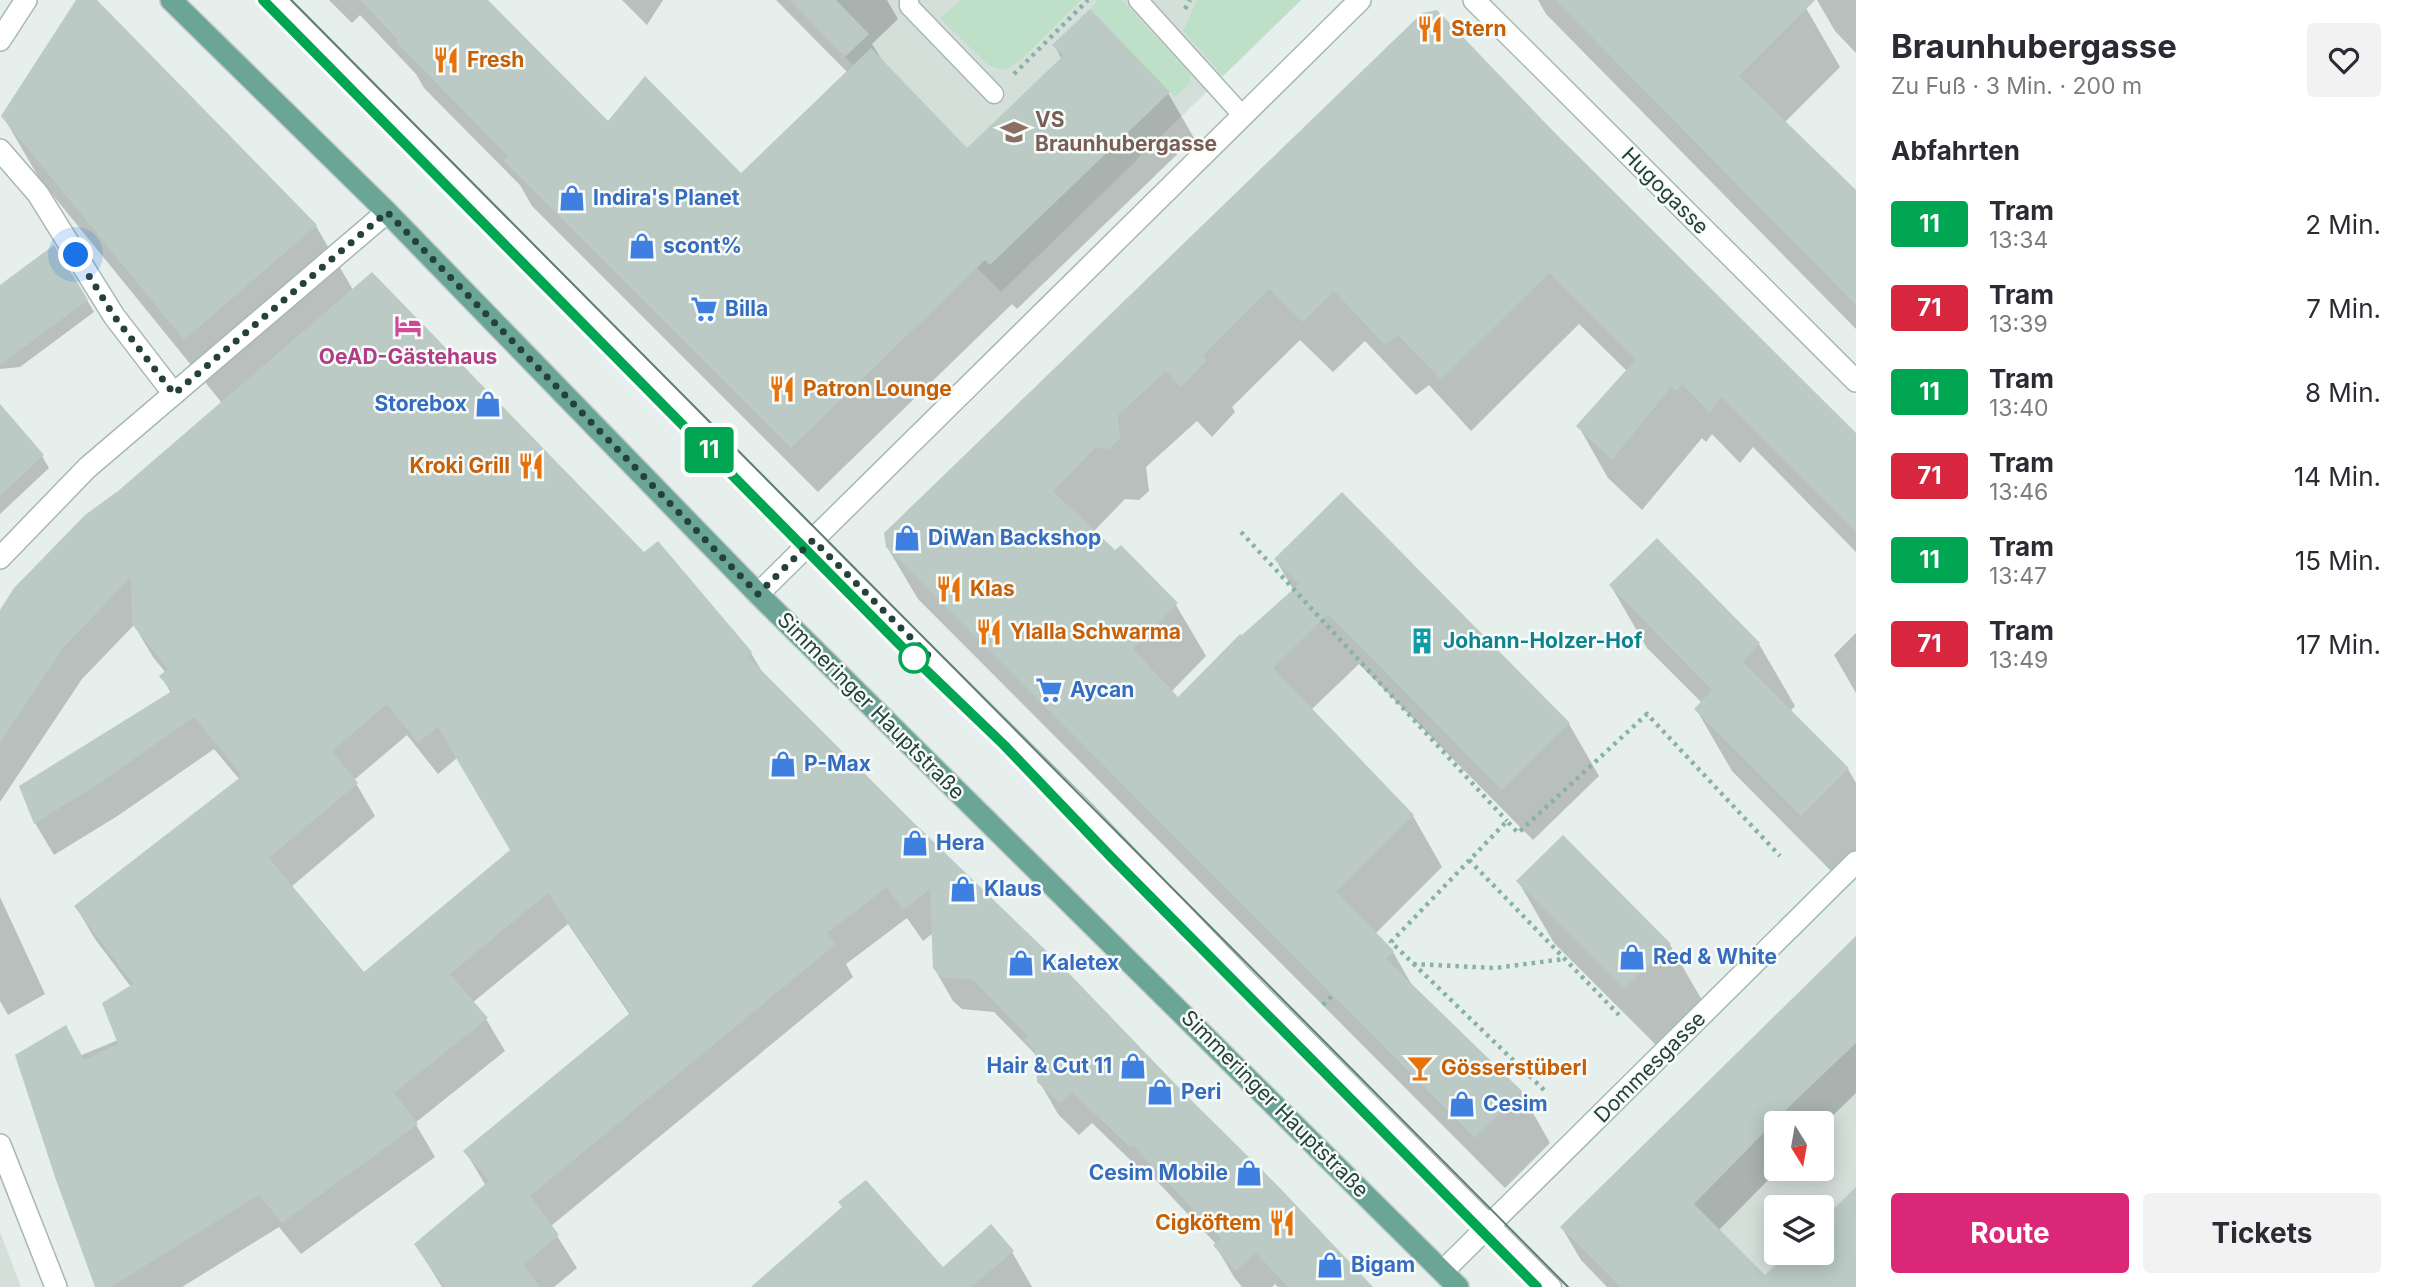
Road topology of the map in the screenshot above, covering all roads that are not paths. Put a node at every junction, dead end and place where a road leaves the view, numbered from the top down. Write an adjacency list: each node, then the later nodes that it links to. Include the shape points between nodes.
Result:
1 (26, 0): 8 (street)
2 (171, 0): 12 (main road, Simmeringer Hauptstraße)
3 (278, 0): 15 (lane)
4 (909, 0): 9 (lane, via 909,6)
5 (1138, 0): 10 (lane)
6 (1360, 0): 10 (street)
7 (1474, 0): 13 (street, Hugogasse)
8 (0, 40)
9 (994, 94)
10 (1243, 116): 15 (street)
11 (0, 150): 14 (street, via 38,194 114,316)
12 (387, 212): 14 (street); 17 (main road, Simmeringer Hauptstraße)
13 (1856, 381)
14 (174, 394): 16 (street, via 87,468)
15 (813, 540): 17 (street); 20 (lane)
16 (0, 558)
17 (758, 594): 21 (main road, Simmeringer Hauptstraße)
18 (1856, 862): 20 (street, Dommesgasse)
19 (0, 1145): 22 (street)
20 (1490, 1225): 21 (street, Dommesgasse); 24 (lane)
21 (1443, 1271): 23 (main road, Simmeringer Hauptstraße)
22 (56, 1287)
23 (1458, 1287)
24 (1552, 1287)

